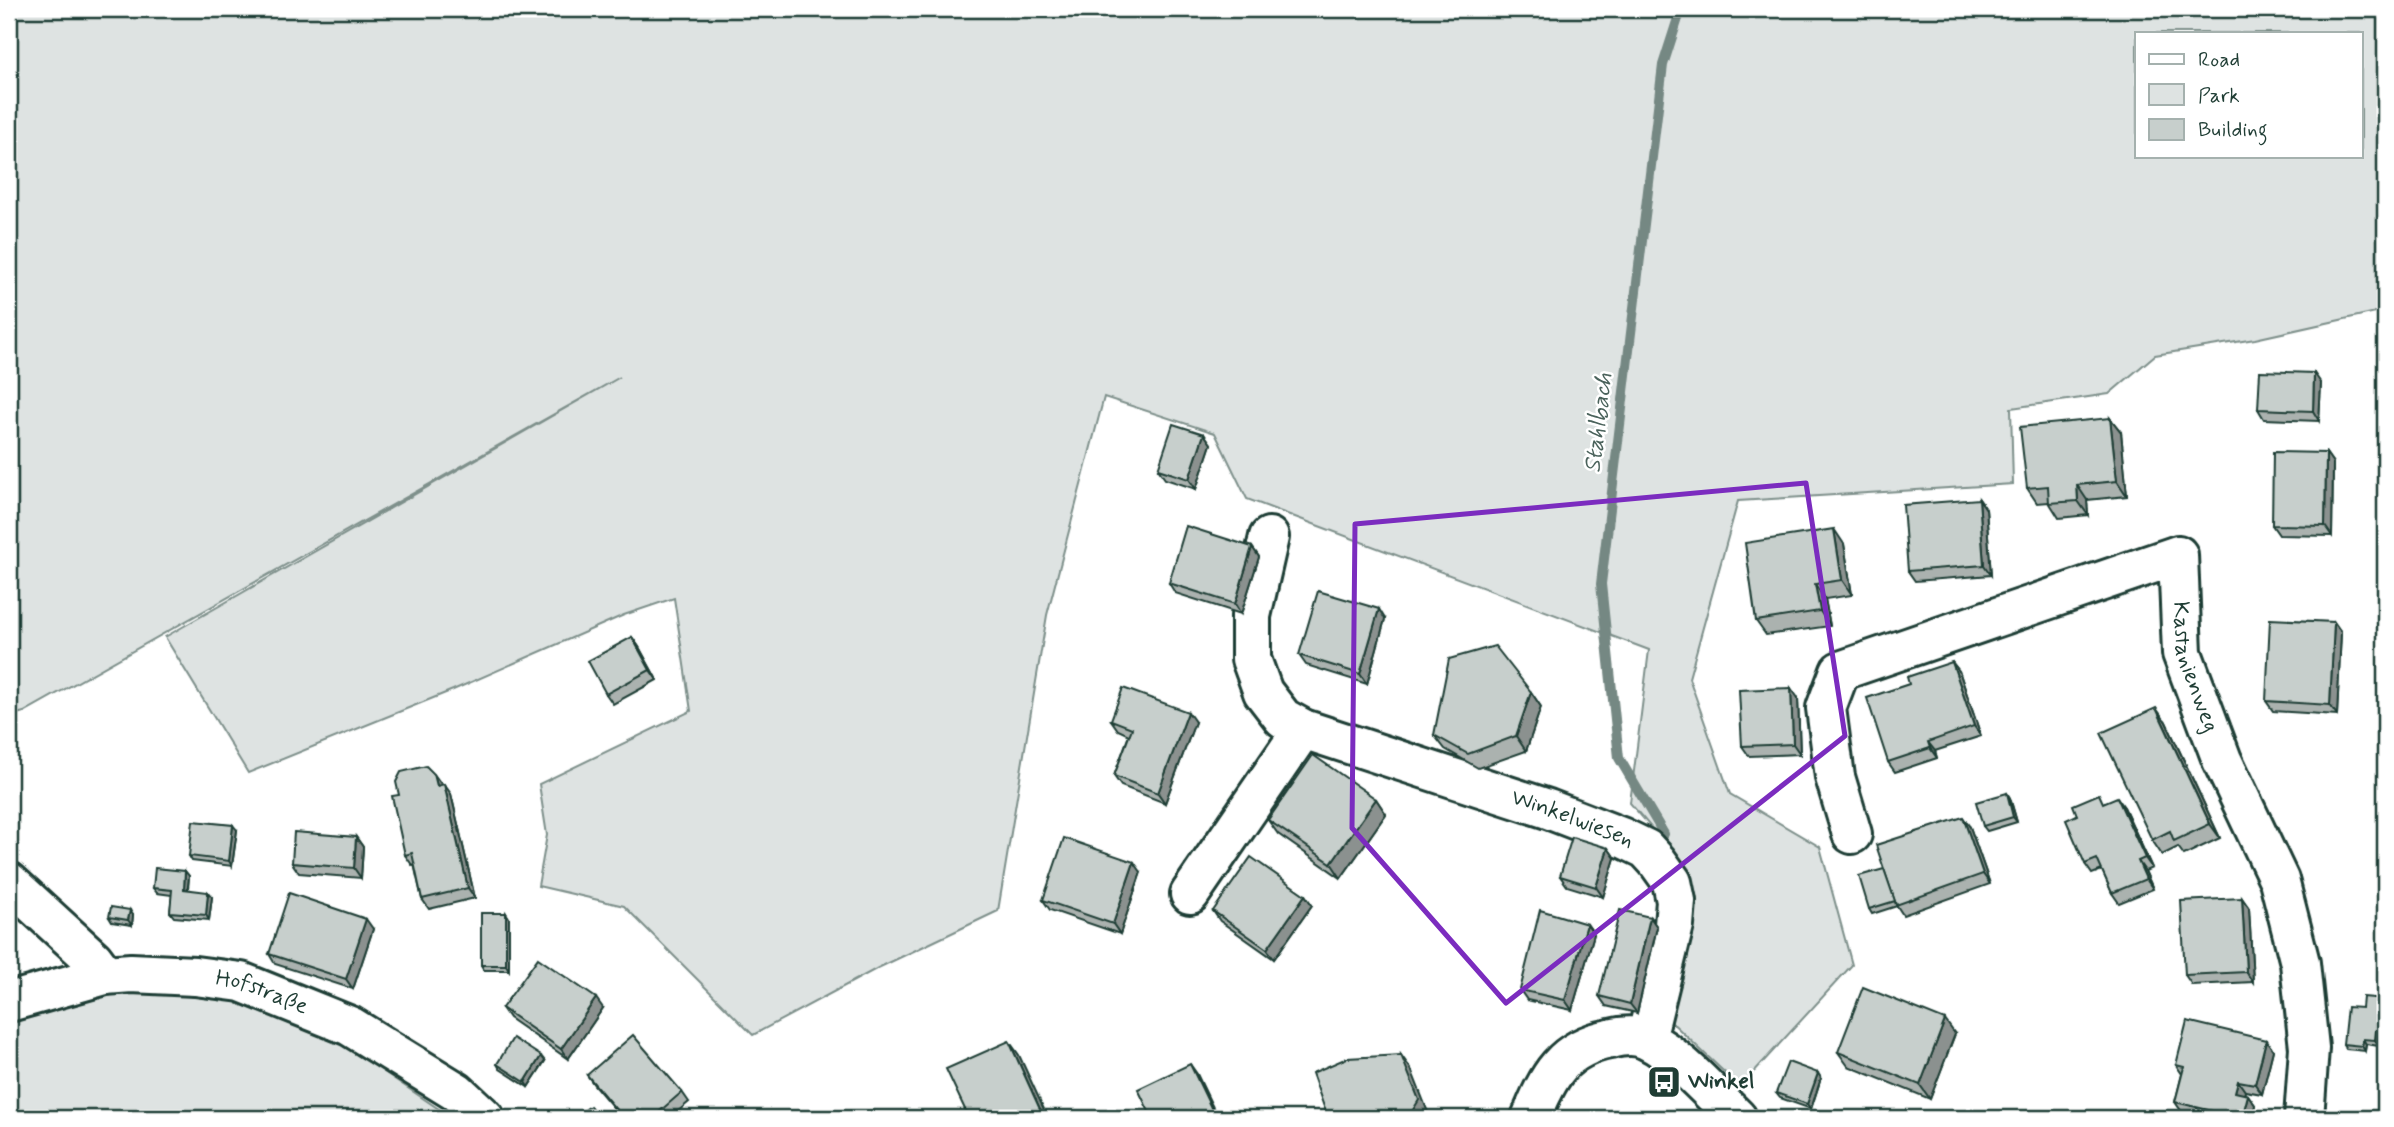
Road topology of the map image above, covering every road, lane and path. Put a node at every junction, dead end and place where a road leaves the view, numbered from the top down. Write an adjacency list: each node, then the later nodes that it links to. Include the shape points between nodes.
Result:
1 (1269, 537): 2 (street, Winkelwiesen, via 1251,617 1251,659 1263,692 1283,718)
2 (1303, 729): 5 (street); 8 (street, Winkelwiesen, via 1548,809 1646,849 1672,882 1675,901 1674,925)
3 (1852, 834): 12 (street, Kastanienweg, via 1835,777 1826,708 1840,671 2178,555 2182,653 2222,760 2279,880 2300,963 2309,1048)
4 (9, 882): 6 (street)
5 (1190, 894)
6 (105, 975): 7 (street, Hofstraße); 9 (street, Hofstraße, via 131,972 241,982 350,1026 457,1092)
7 (9, 1002)
8 (1646, 1039): 10 (street, via 1626,1035 1571,1052 1545,1085); 11 (street)
9 (485, 1118)
10 (1531, 1118)
11 (1737, 1118)
12 (2304, 1118)

